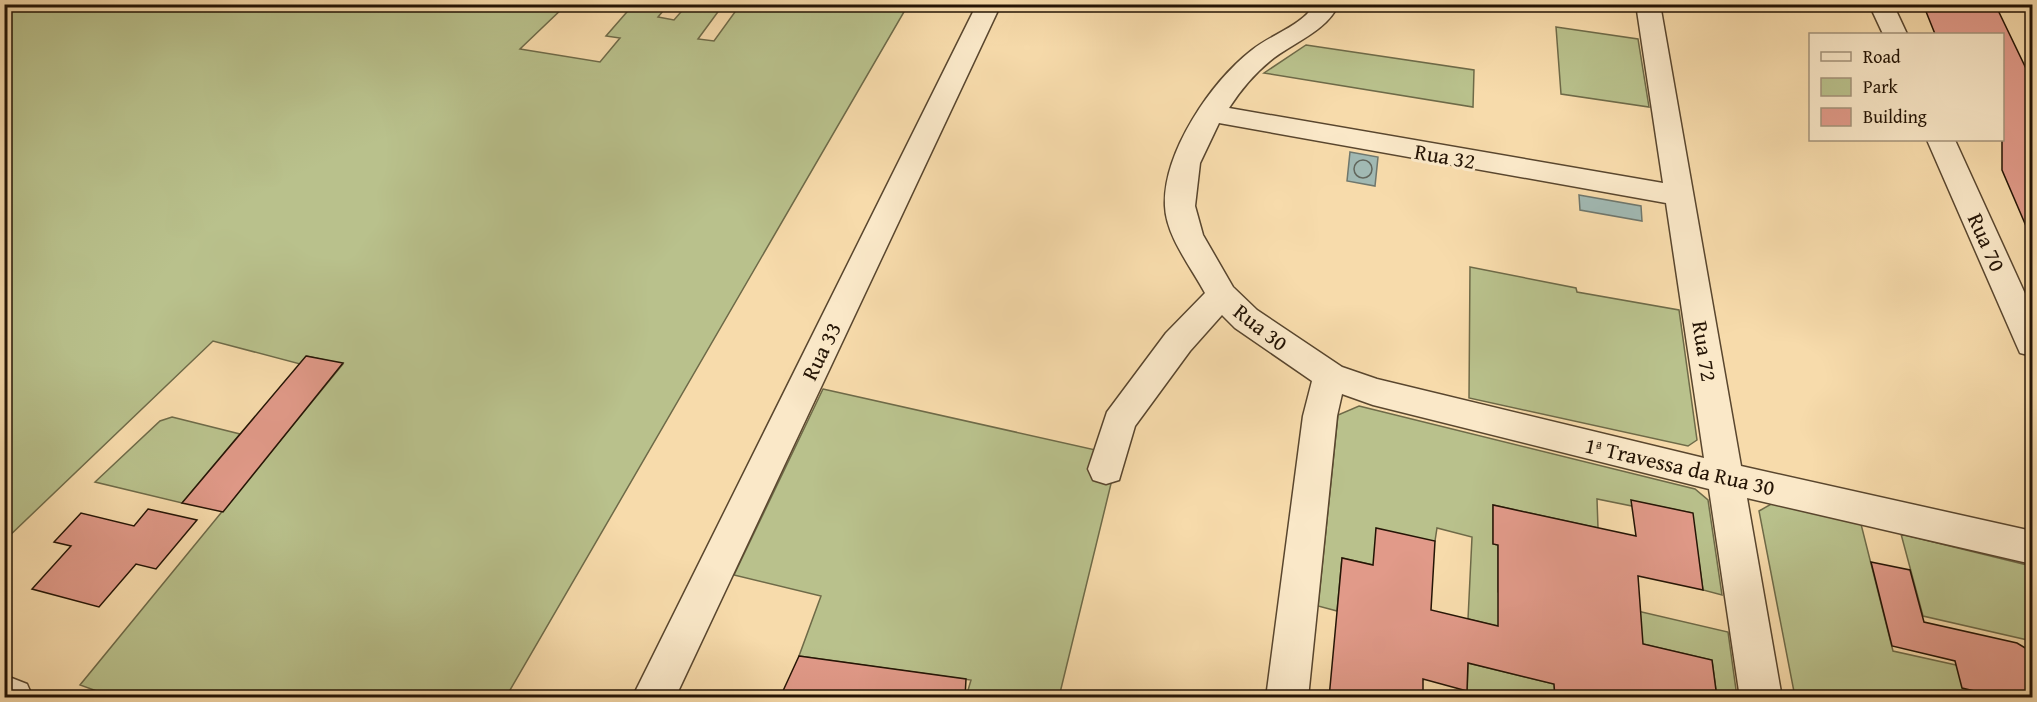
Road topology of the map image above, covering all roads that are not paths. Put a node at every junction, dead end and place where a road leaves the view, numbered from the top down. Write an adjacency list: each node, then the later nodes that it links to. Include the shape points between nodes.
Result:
1 (988, 4): 17 (street, Rua 33)
2 (1327, 4): 6 (street, Rua 30, via 1306,26 1261,55 1230,86)
3 (1648, 4): 8 (street, Rua 72)
4 (1881, 4): 5 (street)
5 (1894, 33)
6 (1211, 113): 8 (street, Rua 32); 9 (street, Rua 30, via 1186,163 1180,206 1188,235)
7 (1941, 141): 10 (street, Rua 70)
8 (1680, 196): 13 (street, Rua 72)
9 (1222, 295): 11 (street, Rua 30, via 1246,320); 12 (street, via 1178,342 1119,422)
10 (2032, 344)
11 (1330, 376): 13 (street, 1ª Travessa da Rua 30, via 1383,395); 18 (street, via 1320,416)
12 (1106, 469)
13 (1725, 478): 14 (street, 1ª Travessa da Rua 30); 19 (street, Rua 72)
14 (2032, 548)
15 (4, 695): 16 (street)
16 (12, 698)
17 (653, 698)
18 (1287, 698)
19 (1761, 698)

